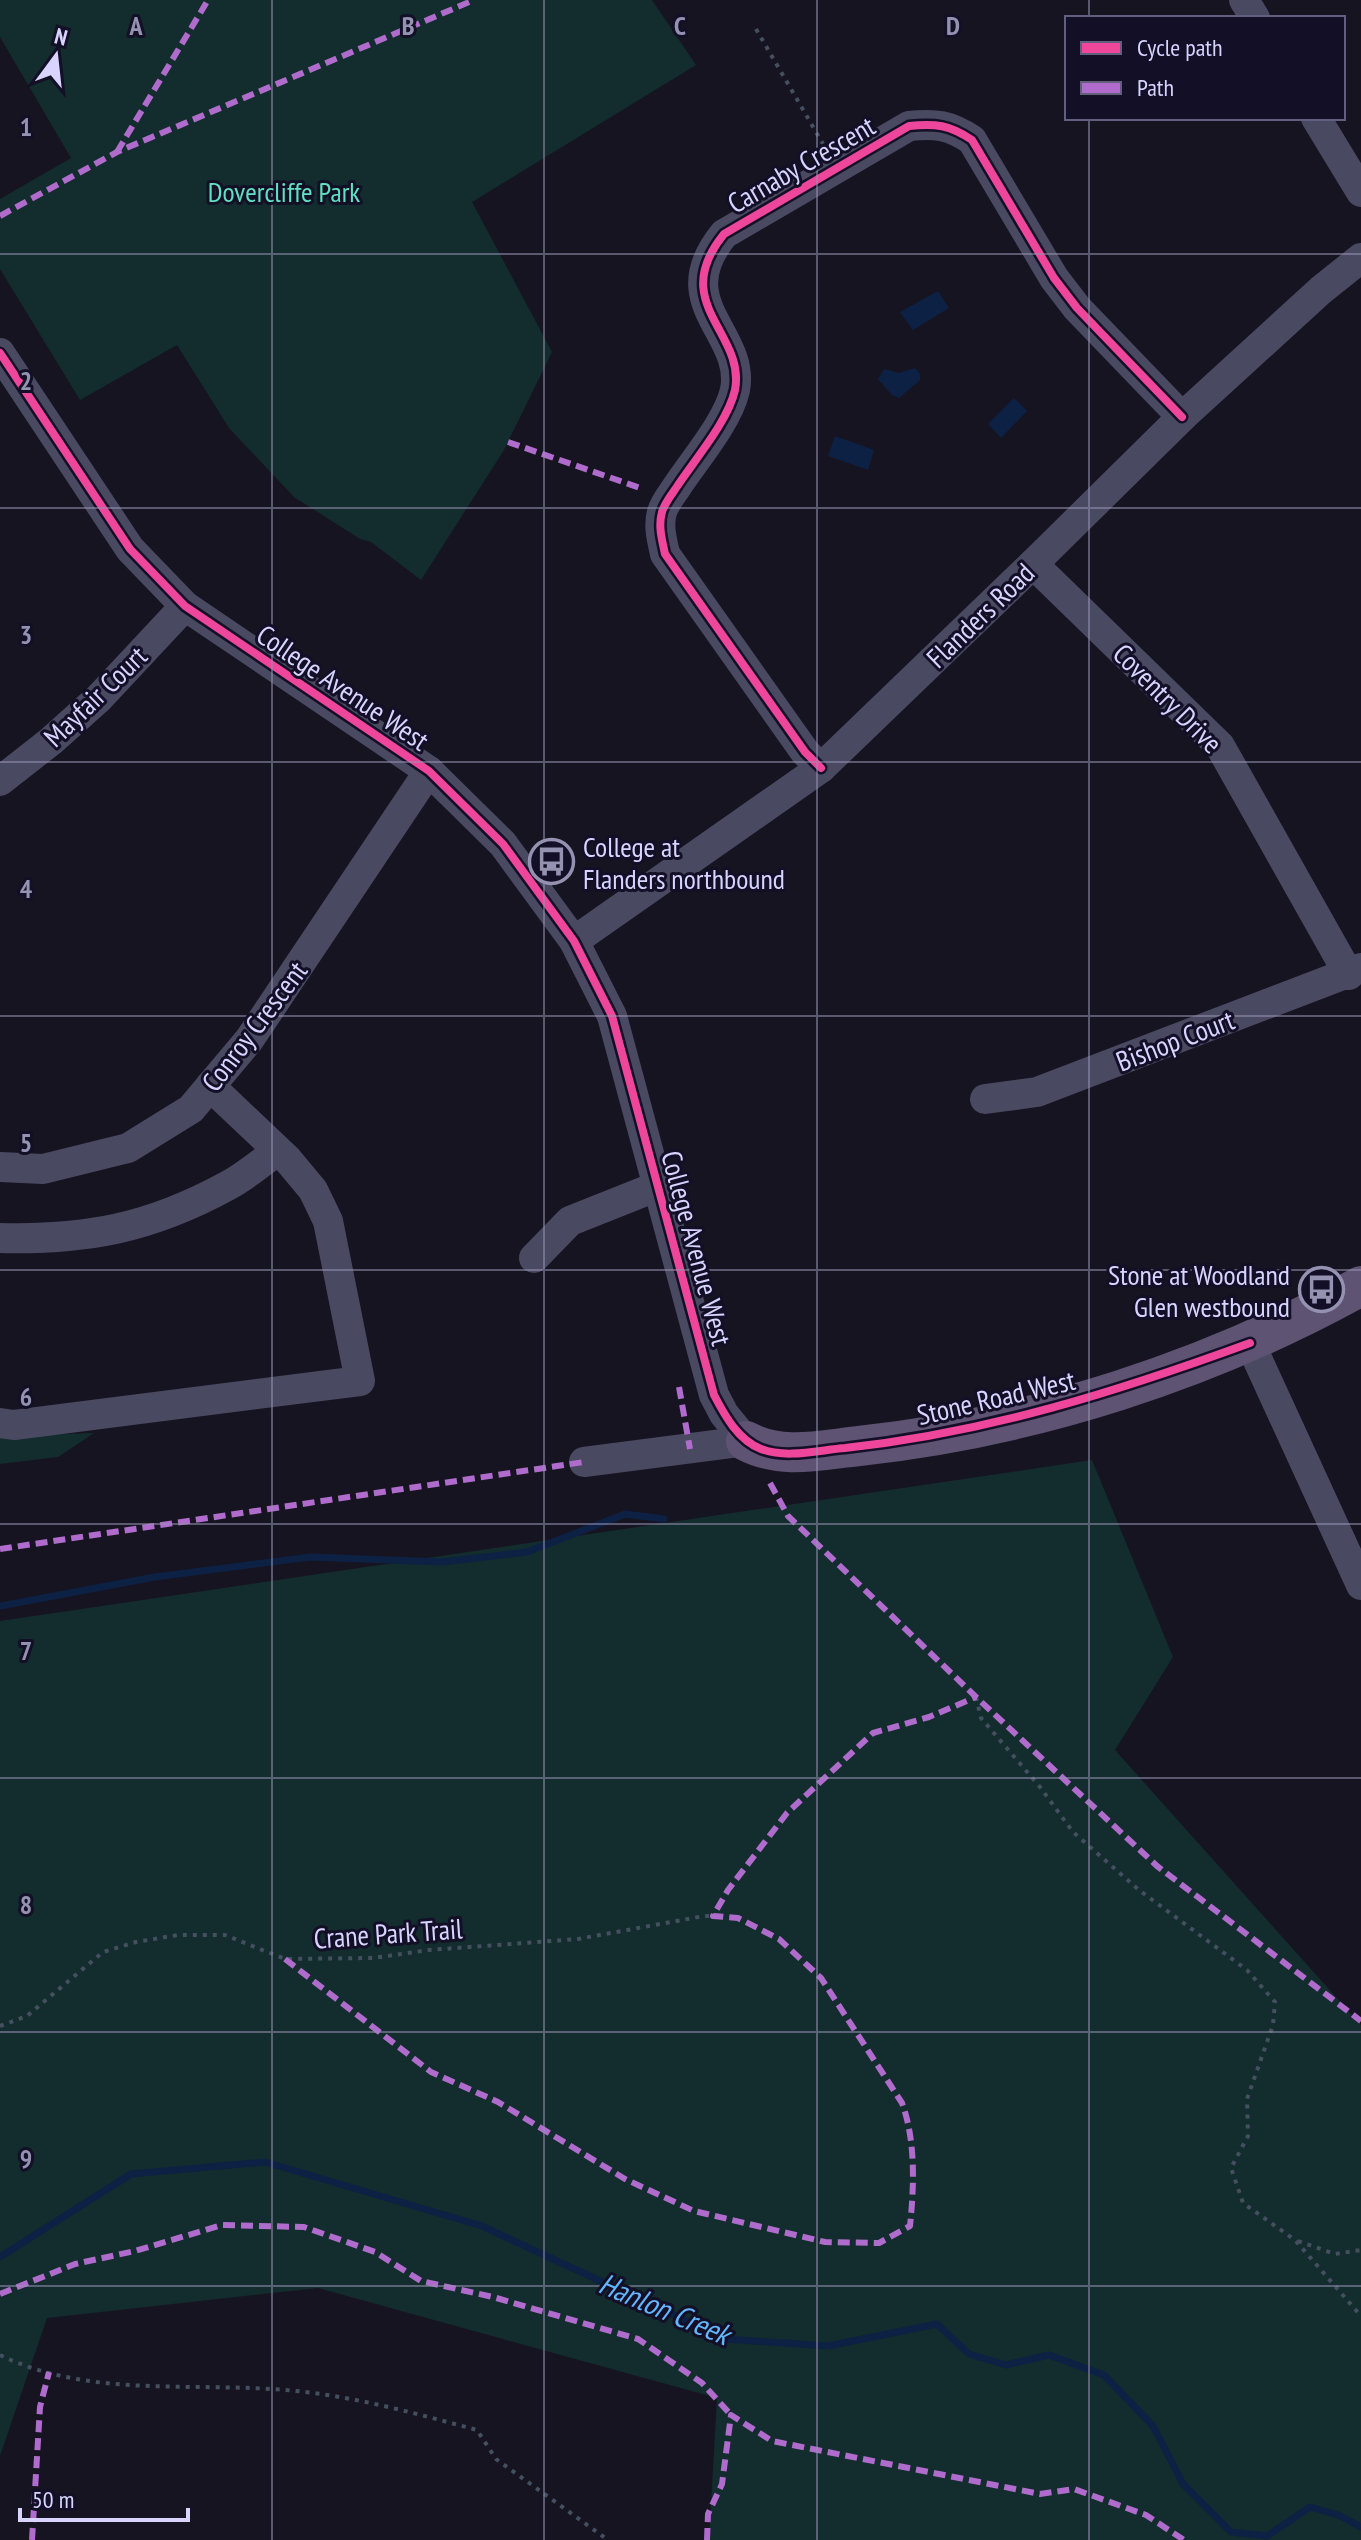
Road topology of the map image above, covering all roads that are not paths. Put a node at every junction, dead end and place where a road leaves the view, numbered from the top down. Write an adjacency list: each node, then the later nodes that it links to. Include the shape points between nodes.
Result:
1 (1317, 120): 2 (street)
2 (1361, 192)
3 (1361, 258): 5 (street, Flanders Road)
4 (2, 362): 7 (street, College Avenue West, via 130,549)
5 (1182, 417): 6 (street, Flanders Road); 8 (street, Carnaby Crescent, via 1077,308 972,140 954,128 933,123 909,126 724,234 706,262 704,294 735,370 735,387 729,409 663,509 660,531 665,554)
6 (1033, 564): 8 (street, Flanders Road); 12 (street, Coventry Drive, via 1220,746)
7 (185, 606): 9 (street, College Avenue West); 10 (street, Mayfair Court, via 99,698)
8 (821, 768): 11 (street, Flanders Road)
9 (429, 771): 11 (street, College Avenue West, via 503,844); 13 (street, Conroy Crescent, via 249,1040)
10 (0, 781)
11 (574, 941): 17 (street, College Avenue West, via 612,1016)
12 (1355, 972): 14 (street, Bishop Court, via 1037,1092)
13 (210, 1086): 15 (street); 16 (street, Conroy Crescent, via 191,1109 128,1148 43,1169)
14 (985, 1099)
15 (278, 1151): 18 (street, via 230,1185 174,1212 115,1231 53,1239); 22 (street, via 313,1190 328,1221 360,1381)
16 (0, 1167)
17 (658, 1186): 19 (street, via 570,1221); 23 (street, College Avenue West, via 714,1395)
18 (0, 1238)
19 (534, 1258)
20 (1361, 1286): 21 (main road, Stone Road West)
21 (1250, 1343): 23 (main road, Stone Road West, via 1029,1416 905,1441 787,1454); 25 (street)
22 (0, 1423)
23 (746, 1441): 24 (street)
24 (584, 1462)
25 (1361, 1585)

